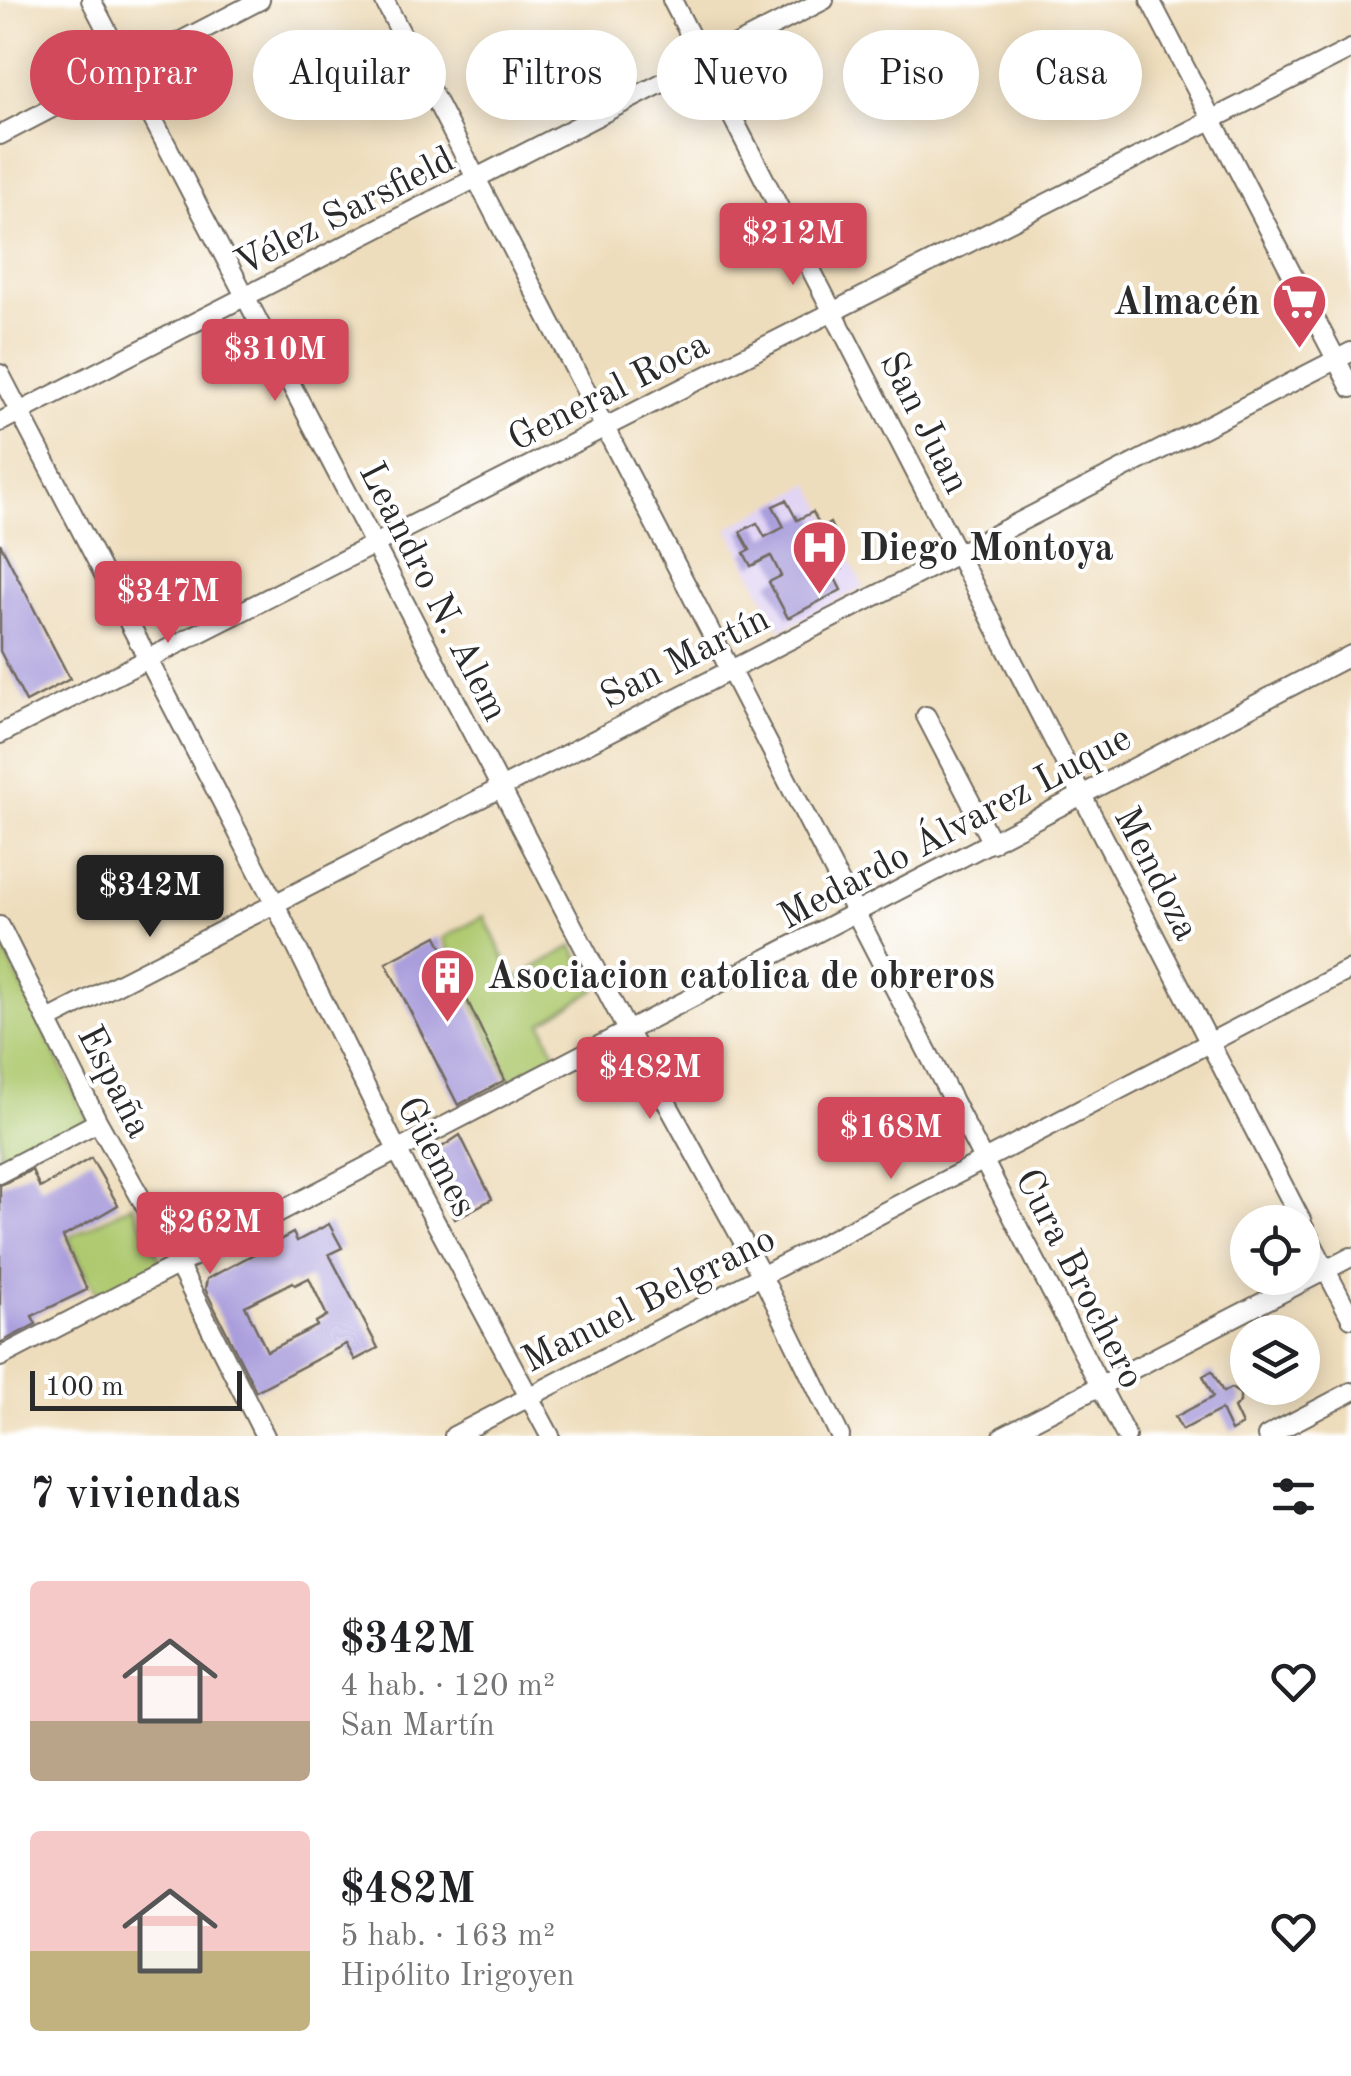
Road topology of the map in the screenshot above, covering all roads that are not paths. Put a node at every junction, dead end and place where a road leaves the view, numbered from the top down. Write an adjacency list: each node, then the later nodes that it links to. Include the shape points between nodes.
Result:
1 (91, 0): 7 (street, Leandro N. Alem)
2 (260, 0): 8 (street)
3 (384, 0): 18 (street, Cura Brochero)
4 (672, 0): 9 (street, San Juan)
5 (824, 0): 10 (street, Vélez Sarsfield)
6 (1150, 0): 16 (street)
7 (107, 30)
8 (202, 30)
9 (687, 30)
10 (766, 30)
11 (1351, 49): 16 (street, General Roca)
12 (657, 86): 18 (street, Vélez Sarsfield)
13 (30, 120): 17 (street)
14 (154, 120): 19 (street, Leandro N. Alem)
15 (734, 120): 20 (street, San Juan)
16 (1212, 120): 20 (street, General Roca); 21 (street)
17 (0, 136)
18 (476, 178): 19 (street, Vélez Sarsfield); 26 (street, Cura Brochero)
19 (245, 296): 24 (street, Vélez Sarsfield); 27 (street, Leandro N. Alem)
20 (833, 312): 26 (street, General Roca); 28 (street, San Juan)
21 (1343, 356): 23 (street); 28 (street, San Martín)
22 (0, 374): 24 (street, Güemes)
23 (1351, 388)
24 (20, 412): 25 (street, Vélez Sarsfield); 30 (street, Güemes)
25 (0, 422)
26 (605, 428): 27 (street, General Roca); 31 (street, Cura Brochero)
27 (374, 545): 30 (street, General Roca); 34 (street, Leandro N. Alem)
28 (957, 553): 31 (street, San Martín); 35 (street, Mendoza)
29 (1351, 655): 35 (street, Medardo Álvarez Luque)
30 (148, 660): 33 (street, General Roca); 37 (street, Güemes)
31 (730, 669): 34 (street, San Martín); 38 (street, Cura Brochero)
32 (926, 716): 36 (street)
33 (0, 734)
34 (500, 787): 37 (street, San Martín); 42 (street, Leandro N. Alem)
35 (1082, 796): 36 (street, Medardo Álvarez Luque); 43 (street, Mendoza)
36 (992, 843): 38 (street, Medardo Álvarez Luque)
37 (274, 902): 41 (street, San Martín); 45 (street, Güemes)
38 (856, 914): 42 (street, Medardo Álvarez Luque); 46 (street, Cura Brochero)
39 (0, 926): 41 (street, España)
40 (1351, 970): 43 (street, Manuel Belgrano)
41 (48, 1020): 44 (street, España)
42 (628, 1032): 45 (street, Medardo Álvarez Luque); 53 (street, Leandro N. Alem)
43 (1209, 1043): 46 (street, Manuel Belgrano); 48 (street, Mendoza)
44 (98, 1122): 47 (street); 51 (street, España)
45 (398, 1152): 51 (street, Medardo Álvarez Luque); 58 (street, Güemes)
46 (984, 1160): 53 (street, Manuel Belgrano); 56 (street, Cura Brochero)
47 (0, 1173)
48 (1293, 1205)
49 (1351, 1257): 52 (street)
50 (1320, 1258): 52 (street, Mendoza)
51 (179, 1266): 55 (street, Medardo Álvarez Luque); 59 (street, España)
52 (1326, 1270): 54 (street, Mendoza); 56 (street)
53 (762, 1276): 58 (street, Manuel Belgrano); 62 (street, Leandro N. Alem)
54 (1351, 1318)
55 (0, 1357)
56 (1100, 1384): 63 (street); 64 (street, Cura Brochero)
57 (1351, 1392): 65 (street)
58 (530, 1396): 60 (street, Manuel Belgrano); 61 (street, Güemes)
59 (265, 1436)
60 (454, 1436)
61 (550, 1436)
62 (840, 1436)
63 (1004, 1436)
64 (1126, 1436)
65 (1267, 1436)

